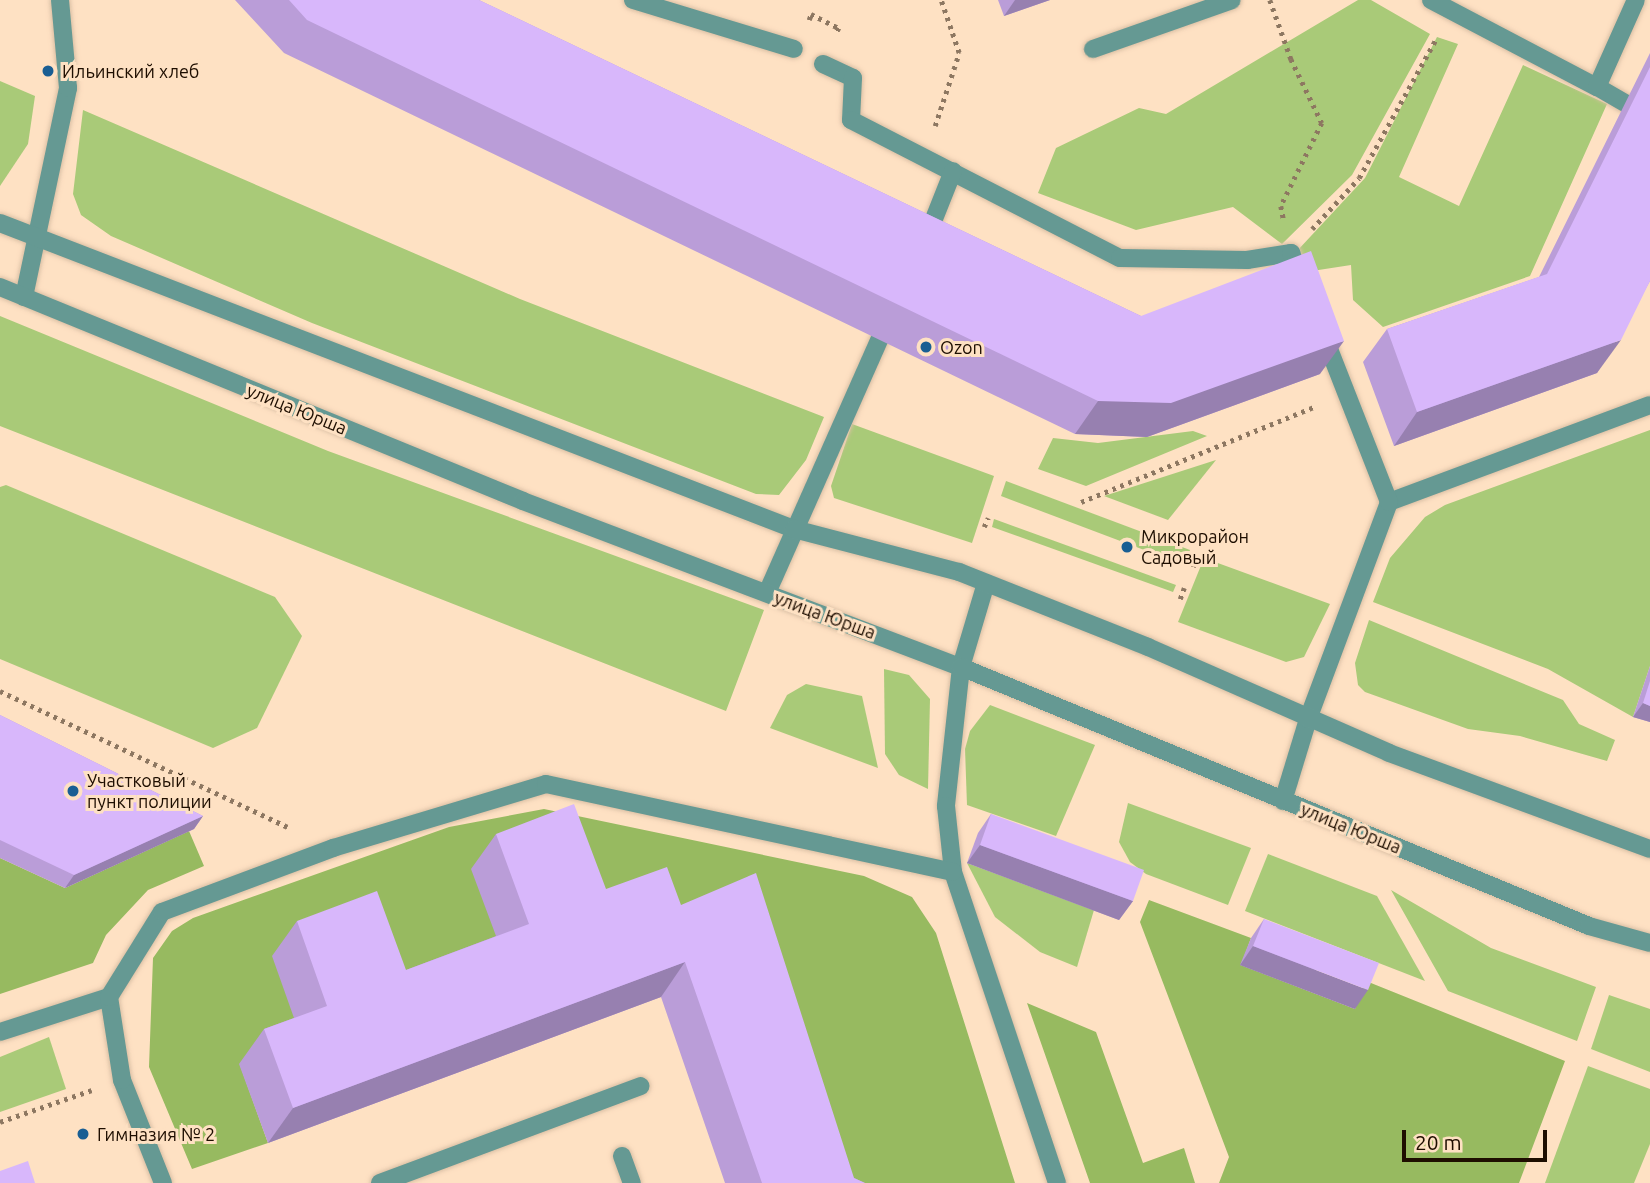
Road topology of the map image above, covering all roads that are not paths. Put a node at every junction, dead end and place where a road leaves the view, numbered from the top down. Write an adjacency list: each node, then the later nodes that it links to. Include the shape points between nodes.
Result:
1 (60, 0): 13 (street, via 68,88)
2 (634, 0): 6 (street)
3 (1232, 0): 7 (street)
4 (1431, 0): 9 (street)
5 (1636, 0): 9 (street)
6 (794, 49)
7 (1093, 49)
8 (823, 64): 11 (street, via 853,78 851,120)
9 (1597, 87): 10 (street)
10 (1625, 103)
11 (953, 171): 14 (street); 16 (street, via 1120,258 1247,260 1291,253)
12 (0, 223): 13 (street)
13 (39, 239): 17 (street); 22 (street)
14 (920, 255)
15 (0, 287): 17 (street, улица Юрша)
16 (1306, 291)
17 (24, 297): 24 (street, улица Юрша, via 523,501)
18 (1316, 317): 21 (street)
19 (879, 340): 22 (street)
20 (1650, 405): 21 (street)
21 (1389, 502): 26 (street)
22 (794, 529): 23 (street); 24 (street)
23 (986, 583): 25 (street); 26 (street, via 1148,647)
24 (767, 593): 25 (street, улица Юрша)
25 (961, 667): 27 (street, улица Юрша); 29 (street, via 946,806)
26 (1308, 719): 27 (street); 28 (street)
27 (1283, 801): 30 (street, улица Юрша, via 1589,926)
28 (1650, 849)
29 (953, 872): 31 (street, via 546,785 333,848 162,912); 38 (street)
30 (1650, 943)
31 (109, 997): 32 (street); 35 (street, via 122,1080)
32 (0, 1032)
33 (640, 1086): 36 (street)
34 (622, 1156): 37 (street)
35 (163, 1183)
36 (380, 1183)
37 (632, 1183)
38 (1056, 1183)

